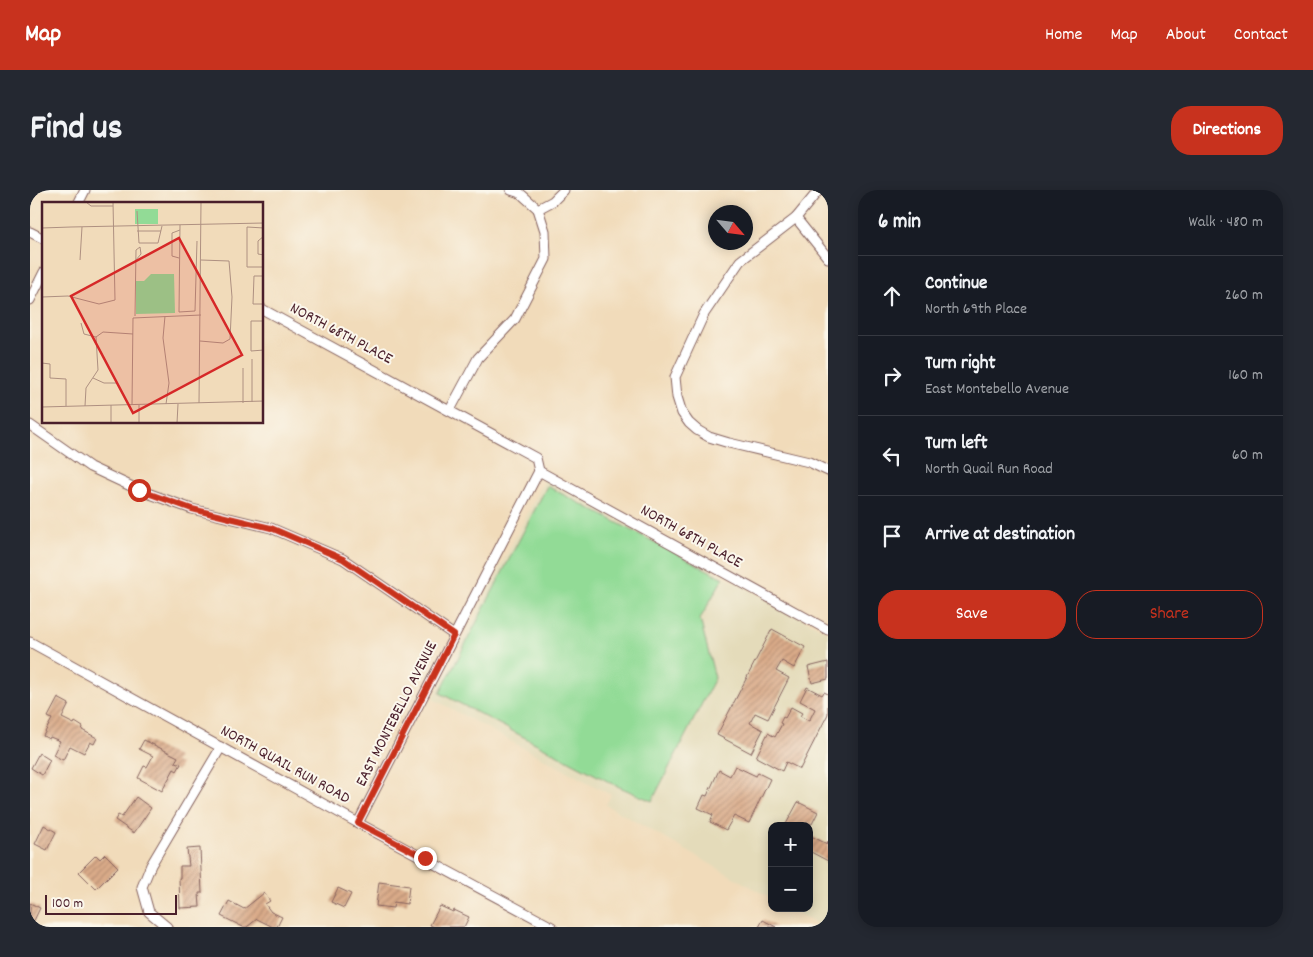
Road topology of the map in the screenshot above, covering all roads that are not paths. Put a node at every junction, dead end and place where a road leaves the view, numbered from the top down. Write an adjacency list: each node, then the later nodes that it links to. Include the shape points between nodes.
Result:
1 (85, 190): 5 (street)
2 (511, 190): 6 (street)
3 (564, 190): 6 (street)
4 (819, 190): 7 (street)
5 (79, 202)
6 (538, 209): 14 (street, via 545,231 546,258 515,319 478,358)
7 (796, 218): 10 (street); 17 (street, via 740,261 704,314 675,377 677,397 682,413 697,430 709,437 809,462)
8 (30, 232): 9 (street)
9 (42, 238)
10 (828, 258)
11 (42, 276): 12 (street)
12 (30, 300)
13 (264, 310): 14 (street, NORTH 68TH PLACE)
14 (450, 410): 16 (street, NORTH 68TH PLACE, via 536,458)
15 (30, 425): 19 (street, via 90,467 139,490 192,509 271,528 343,559)
16 (539, 471): 18 (street, NORTH 68TH PLACE); 19 (street, EAST MONTEBELLO AVENUE)
17 (828, 471)
18 (828, 630)
19 (454, 635): 22 (street, EAST MONTEBELLO AVENUE)
20 (30, 642): 21 (street, NORTH QUAIL RUN ROAD)
21 (221, 747): 22 (street, NORTH QUAIL RUN ROAD); 23 (street, via 151,865 142,887 148,912)
22 (358, 823): 24 (street, NORTH QUAIL RUN ROAD)
23 (166, 927)
24 (552, 927)

